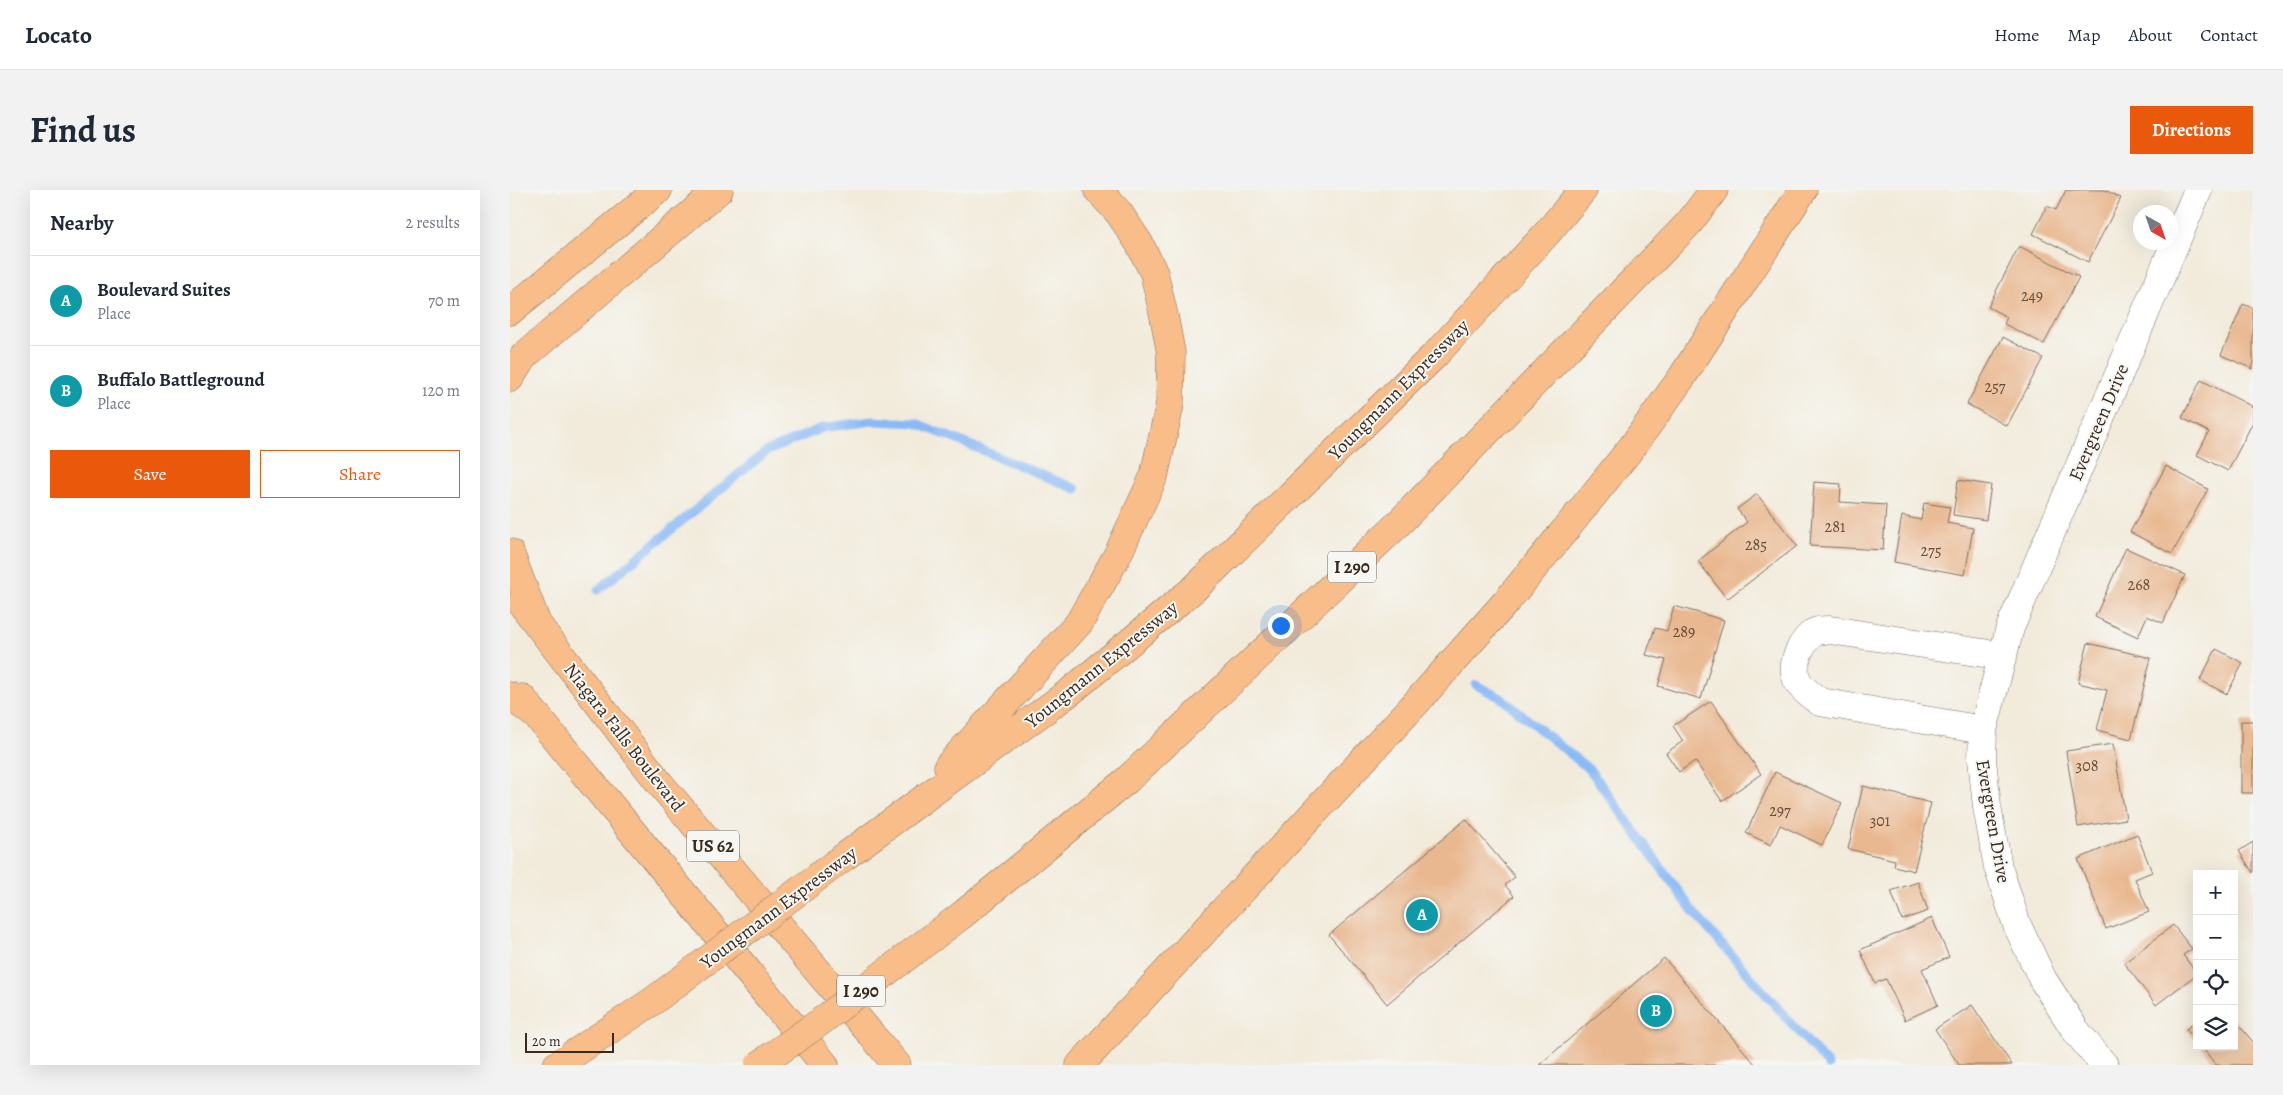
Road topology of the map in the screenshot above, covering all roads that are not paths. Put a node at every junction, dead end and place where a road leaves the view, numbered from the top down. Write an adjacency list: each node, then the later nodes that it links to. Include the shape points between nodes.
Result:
1 (658, 190): 8 (main road)
2 (719, 190): 9 (main road, via 524,356)
3 (1098, 190): 18 (main road, via 1119,213 1139,243 1154,273 1164,316 1171,354 1170,404 1154,476 1117,556 1079,622)
4 (1583, 190): 18 (main road, Youngmann Expressway, via 1436,354 1195,588 1071,691)
5 (1714, 190): 20 (main road, I 290, bridge, via 1689,223 1396,526 1127,780 962,915)
6 (1803, 190): 23 (main road, via 1682,377 1579,513 1415,704)
7 (2198, 190): 13 (street, Evergreen Drive, via 2010,628)
8 (510, 311)
9 (510, 378)
10 (510, 554): 12 (main road)
11 (510, 591): 12 (main road, Niagara Falls Boulevard / US 62)
12 (536, 621): 22 (main road, Niagara Falls Boulevard / US 62, via 661,785)
13 (2003, 656): 17 (street, Evergreen Drive); 17 (street, via 1830,630 1816,632 1802,646 1795,663 1796,678 1820,702)
14 (510, 684): 16 (main road, US 62)
15 (510, 696): 16 (main road)
16 (538, 717): 21 (main road, US 62)
17 (1983, 730): 24 (street, Evergreen Drive, via 1982,759 1989,816 1998,867 2017,925 2043,980 2076,1031)
18 (909, 809): 19 (main road, Youngmann Expressway, bridge, via 653,1001)
19 (556, 1065)
20 (759, 1065)
21 (825, 1065)
22 (897, 1065)
23 (1080, 1065)
24 (2104, 1065)

